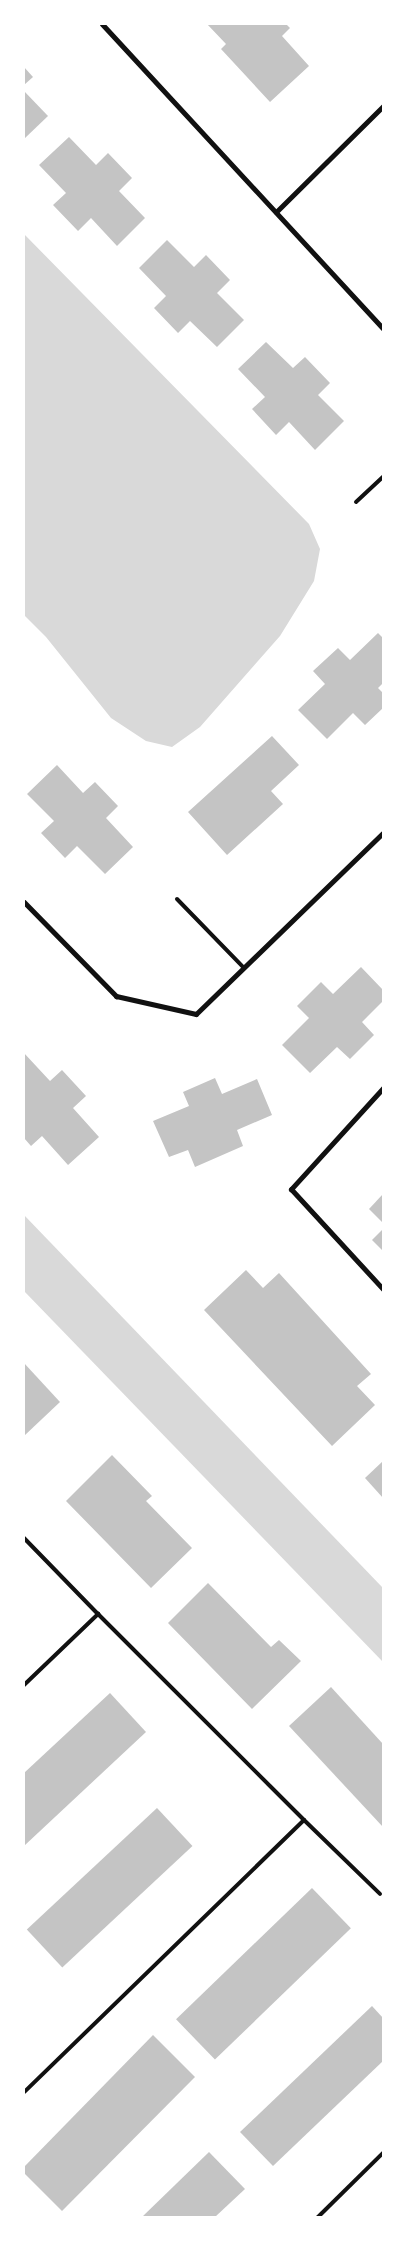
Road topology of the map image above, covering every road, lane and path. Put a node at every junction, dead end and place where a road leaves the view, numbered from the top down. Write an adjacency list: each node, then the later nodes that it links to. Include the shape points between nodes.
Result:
1 (102, 24): 3 (street)
2 (383, 106): 3 (street)
3 (276, 212): 4 (street)
4 (383, 328)
5 (383, 477): 6 (lane)
6 (356, 502)
7 (383, 833): 10 (street)
8 (177, 899): 10 (lane)
9 (24, 902): 10 (street, via 116,996 196,1014)
10 (244, 968)
11 (383, 1088): 12 (street, via 290,1190)
12 (383, 1289)
13 (24, 1538): 14 (lane)
14 (98, 1614): 15 (lane); 16 (lane)
15 (24, 1685)
16 (304, 1820): 17 (lane); 18 (lane)
17 (380, 1894)
18 (24, 2092)
19 (383, 2153): 20 (lane)
20 (318, 2217)

